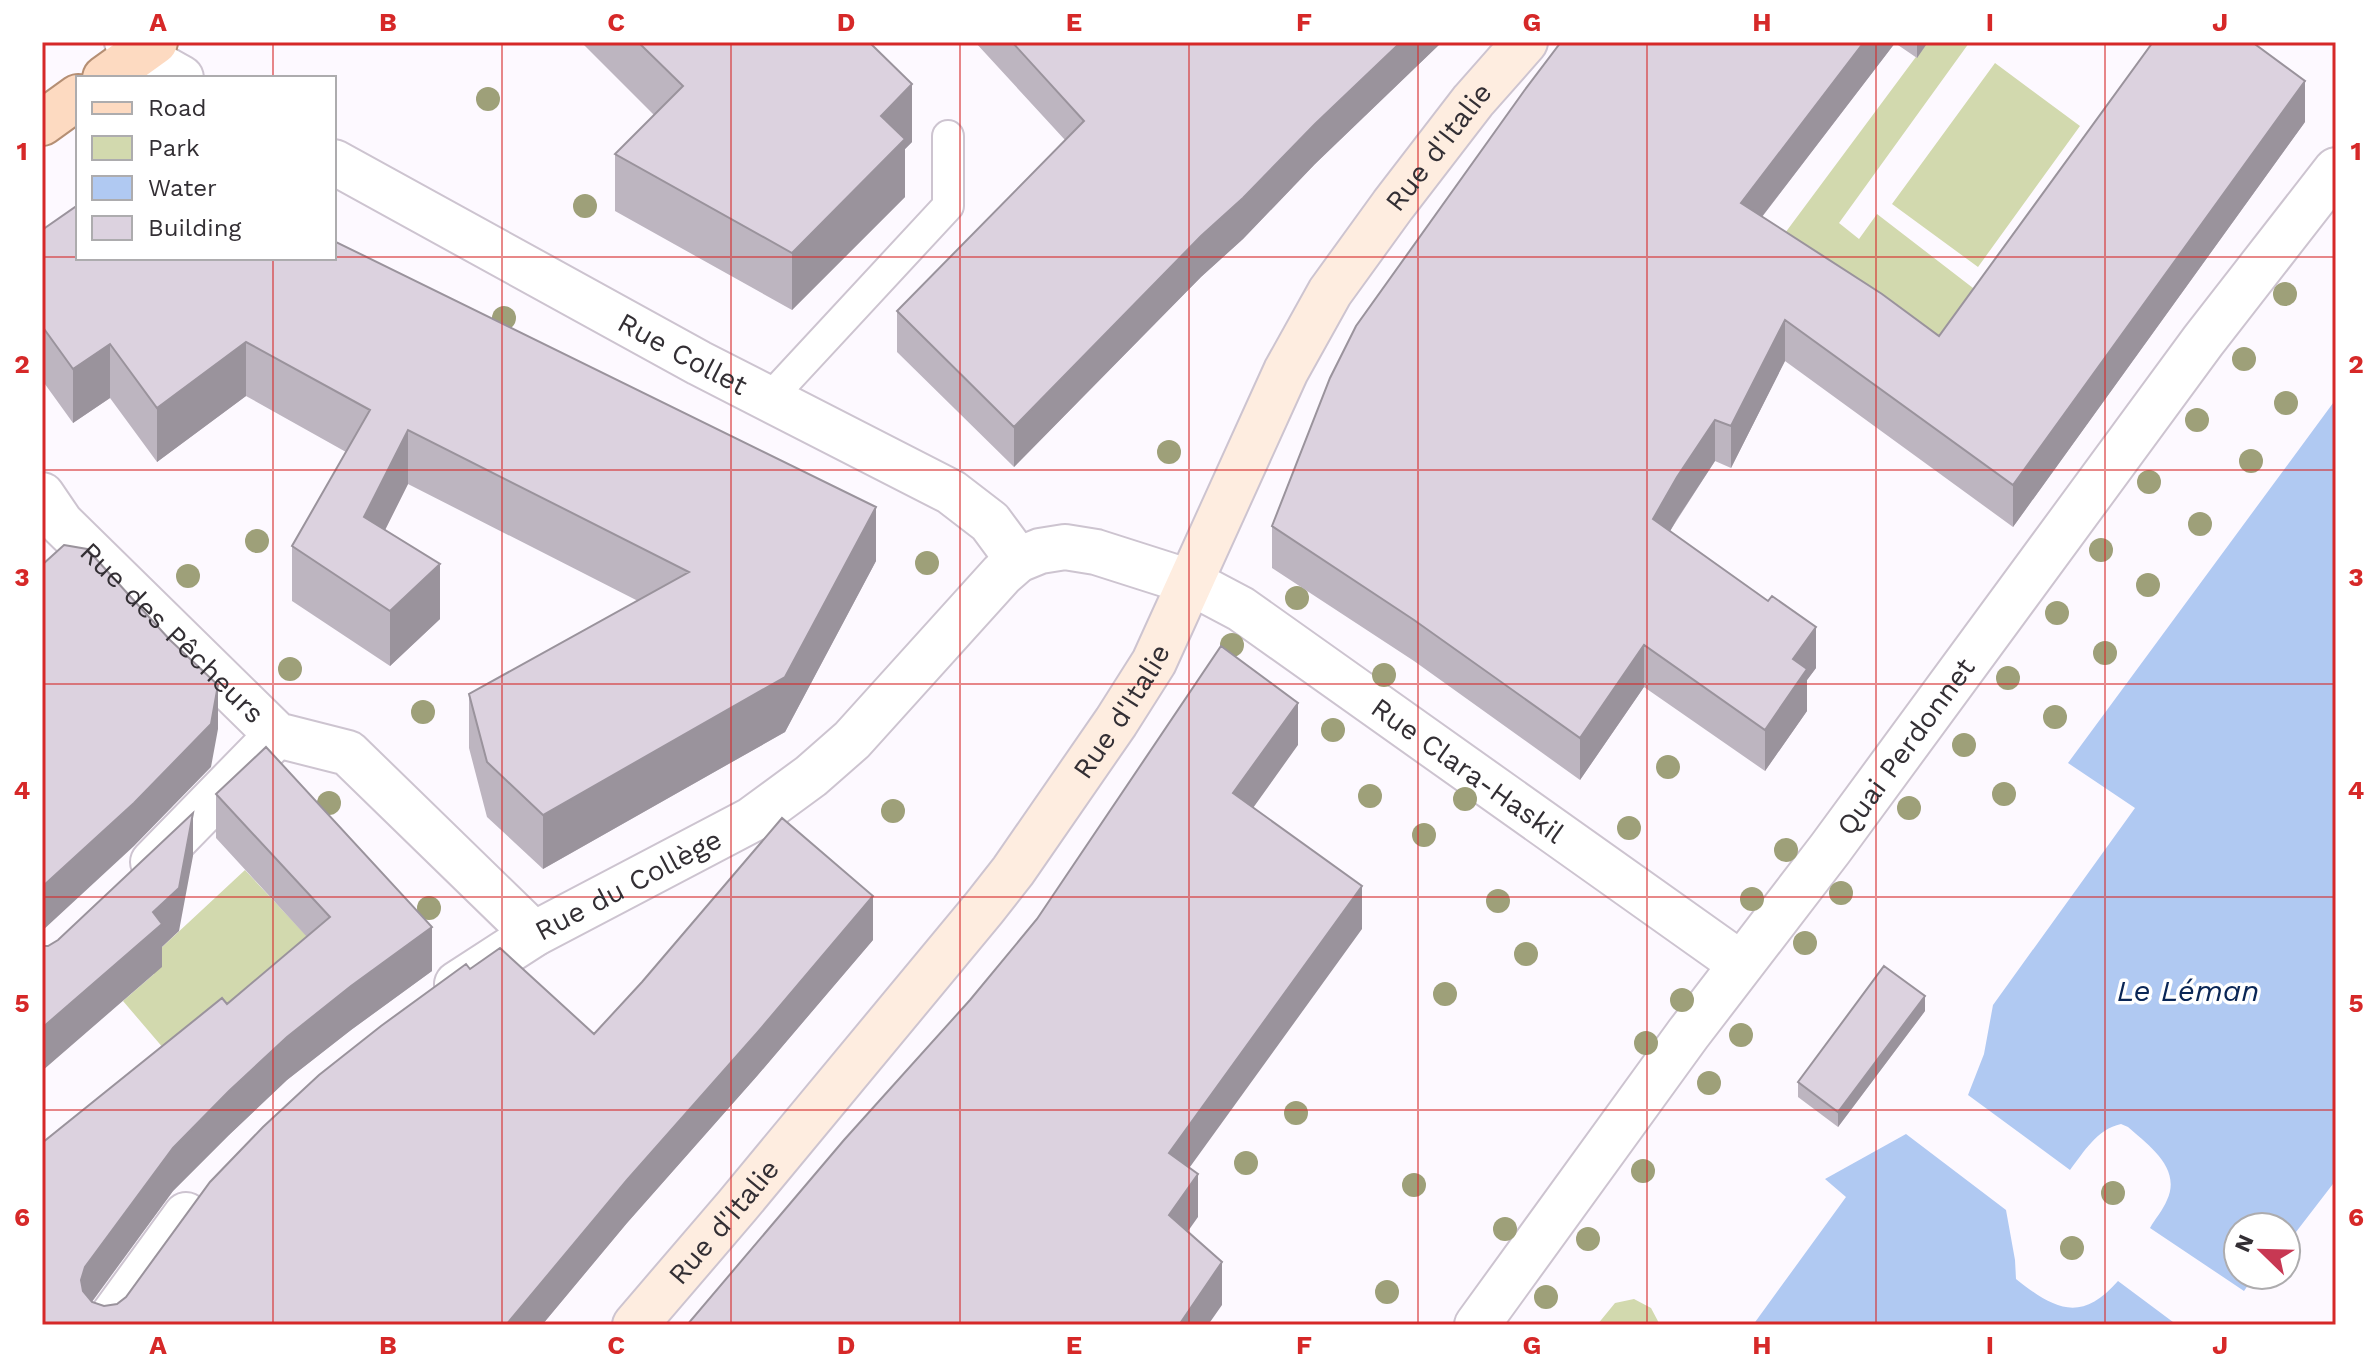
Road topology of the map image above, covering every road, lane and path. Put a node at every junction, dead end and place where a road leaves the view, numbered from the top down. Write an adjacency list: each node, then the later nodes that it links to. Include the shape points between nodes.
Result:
1 (1525, 42): 12 (street, Rue d'Italie, via 1473,101 1330,292 1286,371)
2 (131, 54): 3 (street)
3 (177, 76)
4 (76, 98): 5 (main road)
5 (42, 123)
6 (948, 136): 9 (lane, via 948,206)
7 (336, 163): 9 (street, Rue Collet)
8 (2336, 170): 16 (street, Quai Perdonnet)
9 (769, 399): 11 (street, Rue Collet, via 951,492 990,522)
10 (48, 519): 13 (street, Rue des Pêcheurs)
11 (1018, 560): 12 (street, Rue du Collège, via 1065,547); 15 (street, Rue du Collège, via 852,740 811,776 751,820)
12 (1190, 582): 16 (street, Rue Clara-Haskil, via 1241,609); 20 (street, Rue d'Italie, via 1154,662 1013,871)
13 (277, 735): 14 (street); 15 (street, Rue des Pêcheurs, via 348,753)
14 (129, 885)
15 (534, 934): 17 (street, Rue du Collège)
16 (1741, 964): 21 (street, Quai Perdonnet)
17 (425, 1007)
18 (213, 1186): 19 (street)
19 (106, 1325)
20 (635, 1325)
21 (1477, 1325)

